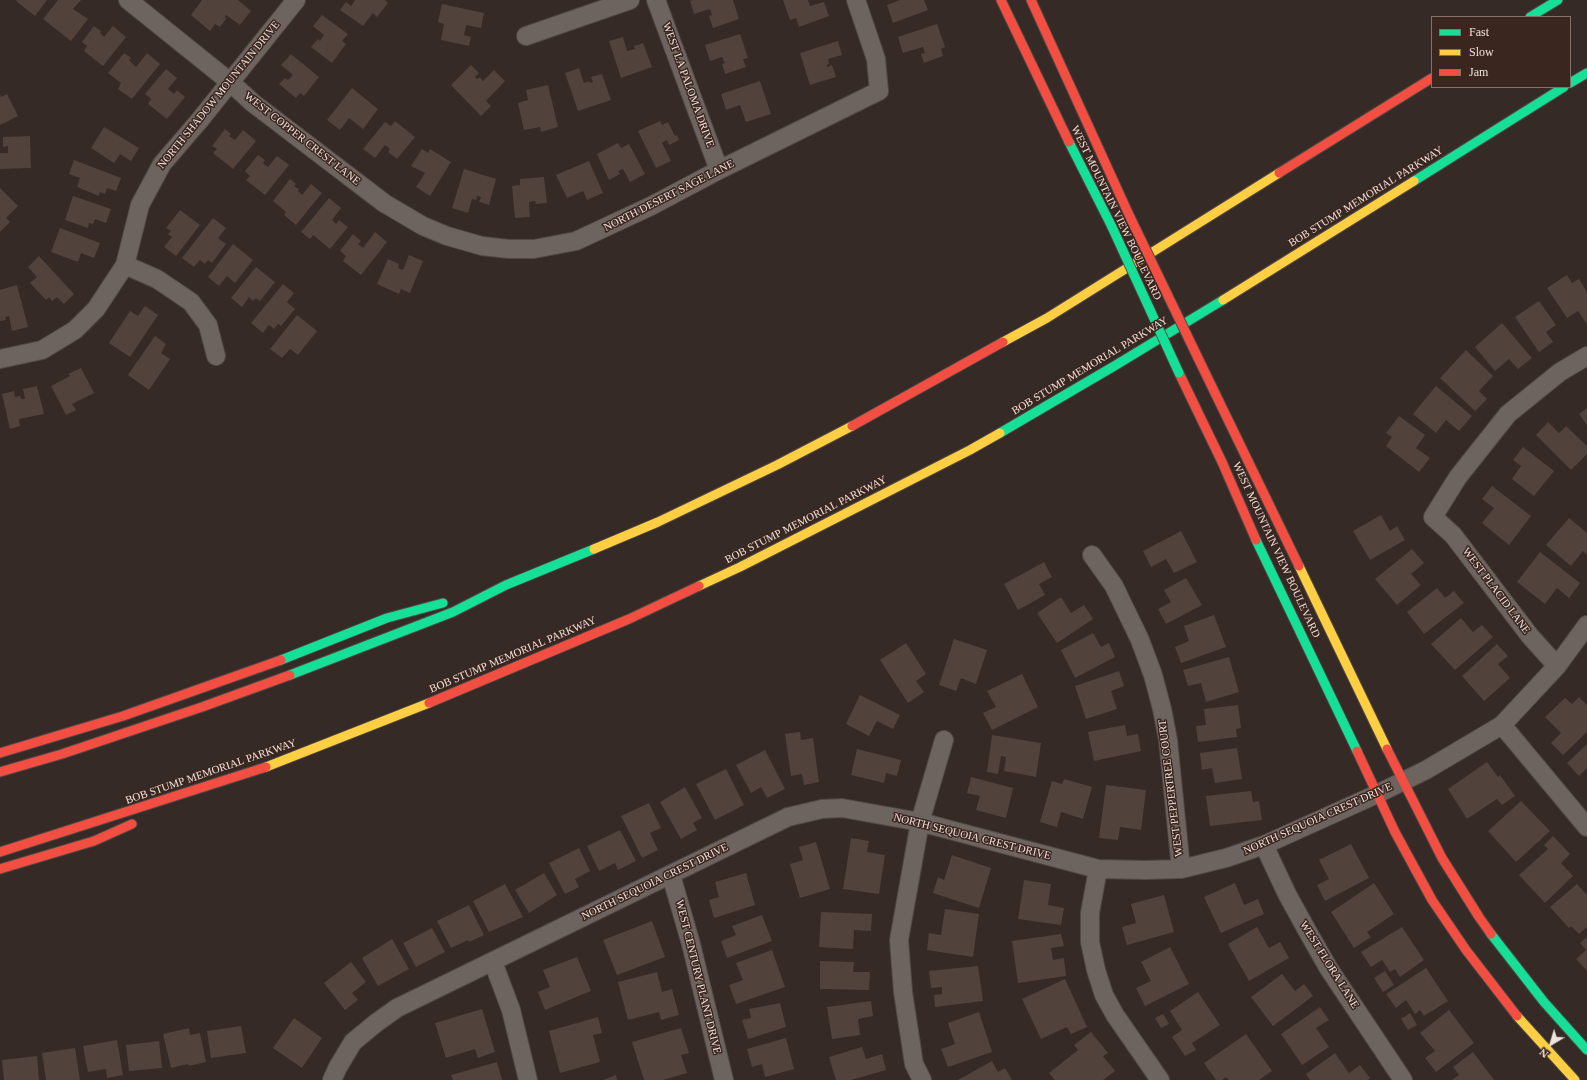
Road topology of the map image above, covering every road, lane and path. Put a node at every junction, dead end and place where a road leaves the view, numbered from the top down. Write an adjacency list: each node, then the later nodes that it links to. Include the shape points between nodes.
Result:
1 (128, 0): 13 (street, WEST COPPER CREST LANE)
2 (296, 0): 13 (street, NORTH SHADOW MOUNTAIN DRIVE)
3 (630, 0): 10 (street)
4 (656, 0): 16 (street, WEST LA PALOMA DRIVE)
5 (856, 0): 16 (street, NORTH DESERT SAGE LANE, via 876,59 879,91)
6 (1001, 0): 32 (main road, WEST MOUNTAIN VIEW BOULEVARD, bridge, via 1052,109 1112,227 1257,542)
7 (1031, 0): 31 (main road, WEST MOUNTAIN VIEW BOULEVARD, bridge, via 1130,217)
8 (1558, 0): 9 (main road)
9 (1532, 16)
10 (526, 36)
11 (1587, 73): 14 (main road)
12 (1431, 79): 23 (main road, via 1047,318 872,416 658,522)
13 (230, 82): 17 (street, WEST COPPER CREST LANE, via 253,104 384,203 423,226); 18 (street, NORTH SHADOW MOUNTAIN DRIVE, via 162,164 140,205)
14 (1571, 82)
15 (1562, 88): 30 (main road, BOB STUMP MEMORIAL PARKWAY, via 1225,299 970,450 753,560 629,619 392,720)
16 (719, 170): 17 (street, NORTH DESERT SAGE LANE, via 576,242 534,249 509,249 482,246)
17 (447, 236)
18 (124, 265): 19 (street, via 157,279 191,302 208,325); 21 (street, NORTH SHADOW MOUNTAIN DRIVE, via 96,309 75,330 42,350)
19 (216, 356)
20 (1587, 356): 25 (street, WEST PLACID LANE, via 1560,372 1508,414 1458,477 1433,517 1453,535 1530,636)
21 (0, 359)
22 (1092, 555): 40 (street, WEST PEPPERTREE COURT, via 1114,586 1140,640 1162,710 1168,740)
23 (506, 585): 28 (main road, via 387,618 278,661 123,716); 29 (main road, via 453,612 313,666 202,707)
24 (1587, 625): 25 (street, NORTH SEQUOIA CREST DRIVE)
25 (1557, 666): 26 (street, NORTH SEQUOIA CREST DRIVE)
26 (1502, 725): 31 (street, NORTH SEQUOIA CREST DRIVE); 36 (street)
27 (944, 740): 35 (street)
28 (0, 753)
29 (0, 772)
30 (251, 773): 33 (main road); 38 (main road, BOB STUMP MEMORIAL PARKWAY)
31 (1403, 782): 32 (street, NORTH SEQUOIA CREST DRIVE); 44 (main road, WEST MOUNTAIN VIEW BOULEVARD, via 1442,858 1479,917 1544,1002)
32 (1377, 794): 37 (street, NORTH SEQUOIA CREST DRIVE); 51 (main road, WEST MOUNTAIN VIEW BOULEVARD, via 1429,894 1466,950 1523,1024)
33 (172, 807)
34 (144, 819): 41 (main road, via 94,841)
35 (920, 822): 39 (street, NORTH SEQUOIA CREST DRIVE); 42 (street, NORTH SEQUOIA CREST DRIVE, via 842,808 822,809 788,817); 48 (street, via 899,940 903,992 914,1064)
36 (1587, 827)
37 (1264, 844): 40 (street, NORTH SEQUOIA CREST DRIVE, via 1226,858); 50 (street, WEST FLORA LANE, via 1287,894 1329,969)
38 (0, 852)
39 (1098, 869): 40 (street, NORTH SEQUOIA CREST DRIVE); 49 (street, via 1090,912 1090,942 1096,970 1104,995 1115,1015)
40 (1181, 869)
41 (0, 870)
42 (671, 874): 43 (street, NORTH SEQUOIA CREST DRIVE); 47 (street, WEST CENTURY PLANT DRIVE)
43 (493, 962): 45 (street, NORTH SEQUOIA CREST DRIVE, via 397,1008 376,1023 354,1042); 46 (street, via 511,1010)
44 (1587, 1050)
45 (332, 1080)
46 (528, 1080)
47 (724, 1080)
48 (922, 1080)
49 (1160, 1080)
50 (1403, 1080)
51 (1575, 1080)

